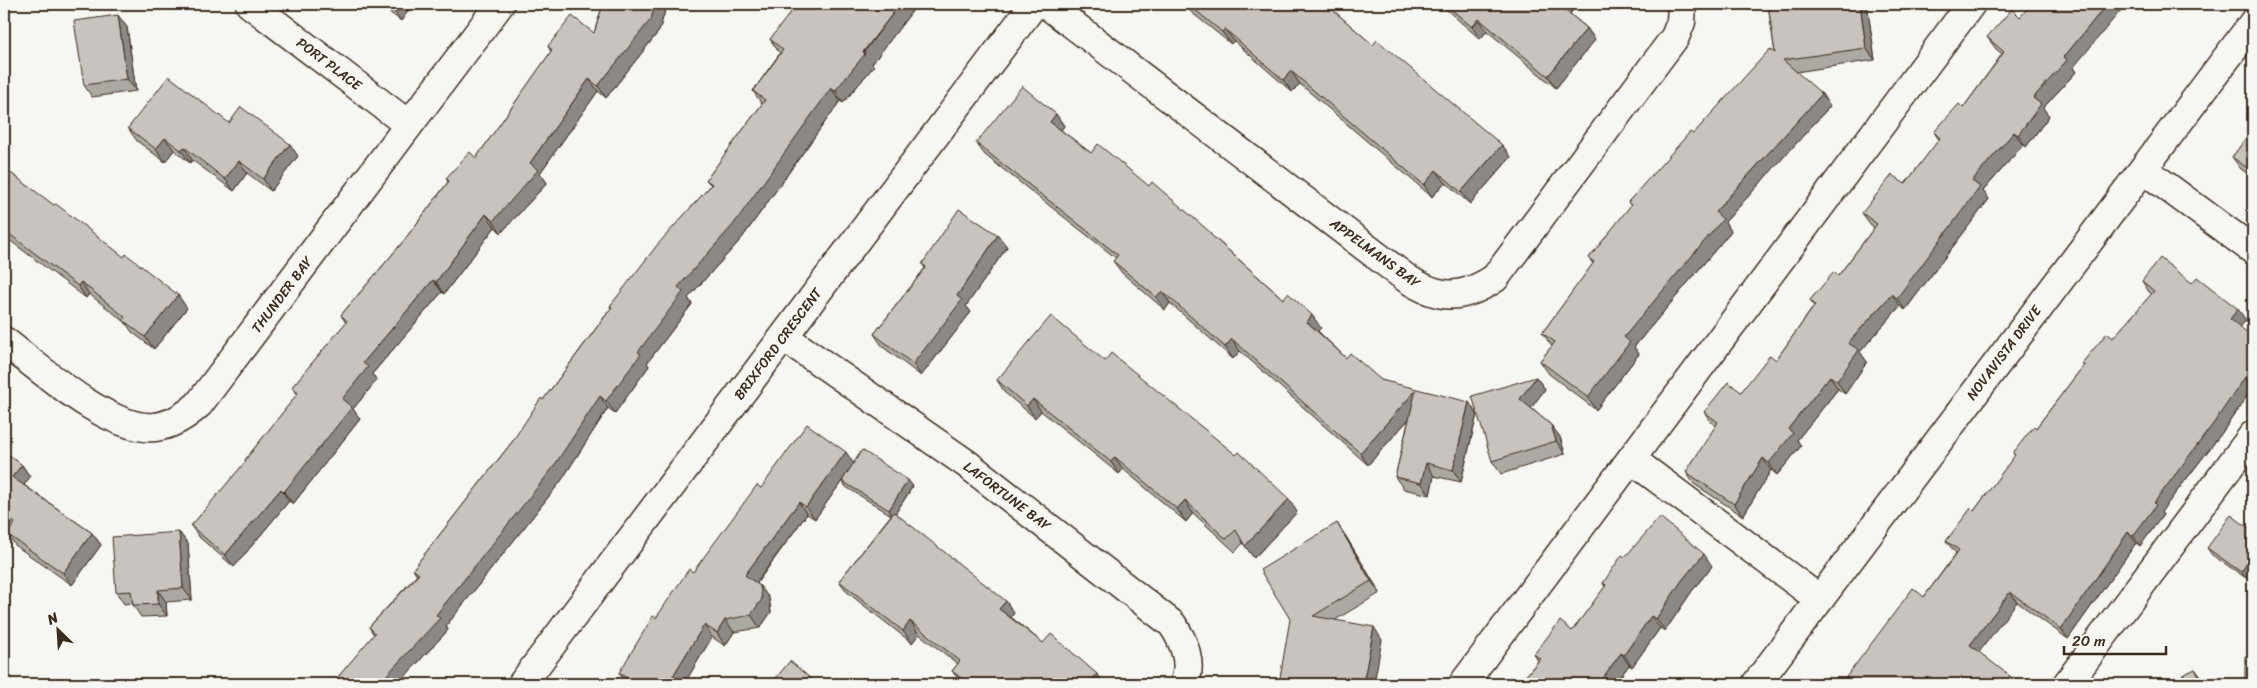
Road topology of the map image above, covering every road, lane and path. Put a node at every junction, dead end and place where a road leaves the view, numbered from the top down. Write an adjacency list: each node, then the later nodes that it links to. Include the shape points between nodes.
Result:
1 (250, 4): 8 (street, PORT PLACE)
2 (500, 4): 8 (street, THUNDER BAY)
3 (1034, 4): 11 (street, BRIXFORD CRESCENT)
4 (1046, 4): 5 (street, APPELMANS BAY, via 1406,278 1433,293 1460,295 1474,291 1495,278 1674,36 1681,22)
5 (1682, 4)
6 (1972, 4): 14 (street)
7 (2253, 23): 9 (street, NOVAVISTA DRIVE)
8 (409, 125): 12 (street, THUNDER BAY, via 199,404 187,414 155,427 123,423 84,400)
9 (2143, 169): 10 (street); 15 (street, NOVAVISTA DRIVE)
10 (2253, 250)
11 (784, 337): 16 (street, BRIXFORD CRESCENT); 17 (street, LAFORTUNE BAY, via 967,464 1172,624 1181,636 1187,656)
12 (4, 341)
13 (2253, 436): 20 (street)
14 (1631, 459): 15 (street); 18 (street)
15 (1819, 599): 19 (street, NOVAVISTA DRIVE)
16 (522, 684)
17 (1184, 684)
18 (1463, 684)
19 (1756, 684)
20 (2067, 684)

